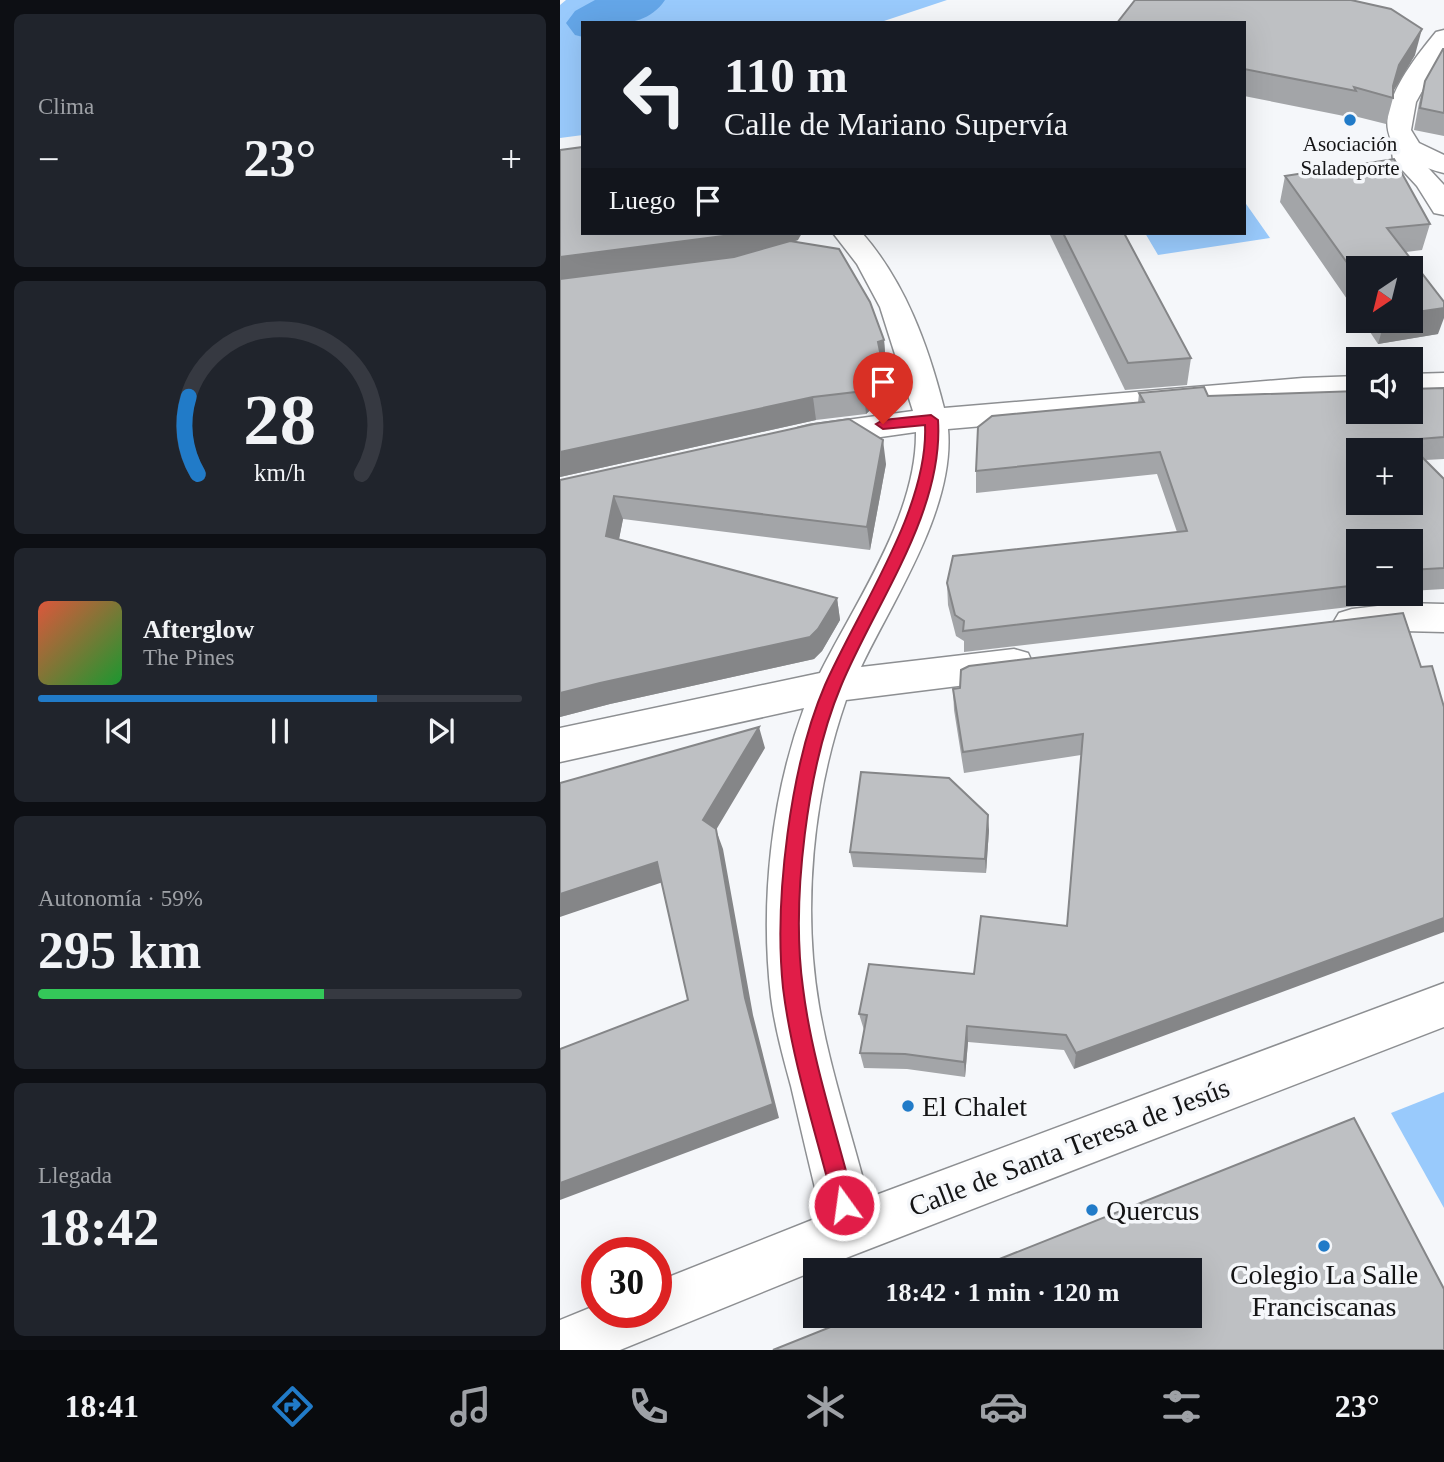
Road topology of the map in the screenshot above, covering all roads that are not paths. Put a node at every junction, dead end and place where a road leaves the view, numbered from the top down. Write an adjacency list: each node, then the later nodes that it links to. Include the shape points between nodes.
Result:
1 (1444, 37): 2 (street, via 1424,60 1408,93 1398,130)
2 (1404, 143): 3 (street); 4 (street, via 1406,160 1428,181)
3 (1444, 165)
4 (1444, 207)
5 (842, 238): 9 (street, via 881,278 895,303)
6 (1444, 383): 7 (street)
7 (1423, 384)
8 (1346, 386): 9 (street)
9 (931, 420): 10 (street); 14 (street, via 929,467 916,510)
10 (777, 443)
11 (1444, 618): 12 (street, via 1403,617)
12 (1321, 627)
13 (1045, 660): 14 (street)
14 (833, 686): 15 (street); 17 (street, via 799,811 790,938 798,1023)
15 (560, 745)
16 (1444, 1004): 17 (street, Calle de Santa Teresa de Jesús)
17 (851, 1230): 18 (street, Calle de Santa Teresa de Jesús)
18 (672, 1303)
19 (607, 1328): 20 (street)
20 (560, 1347)

